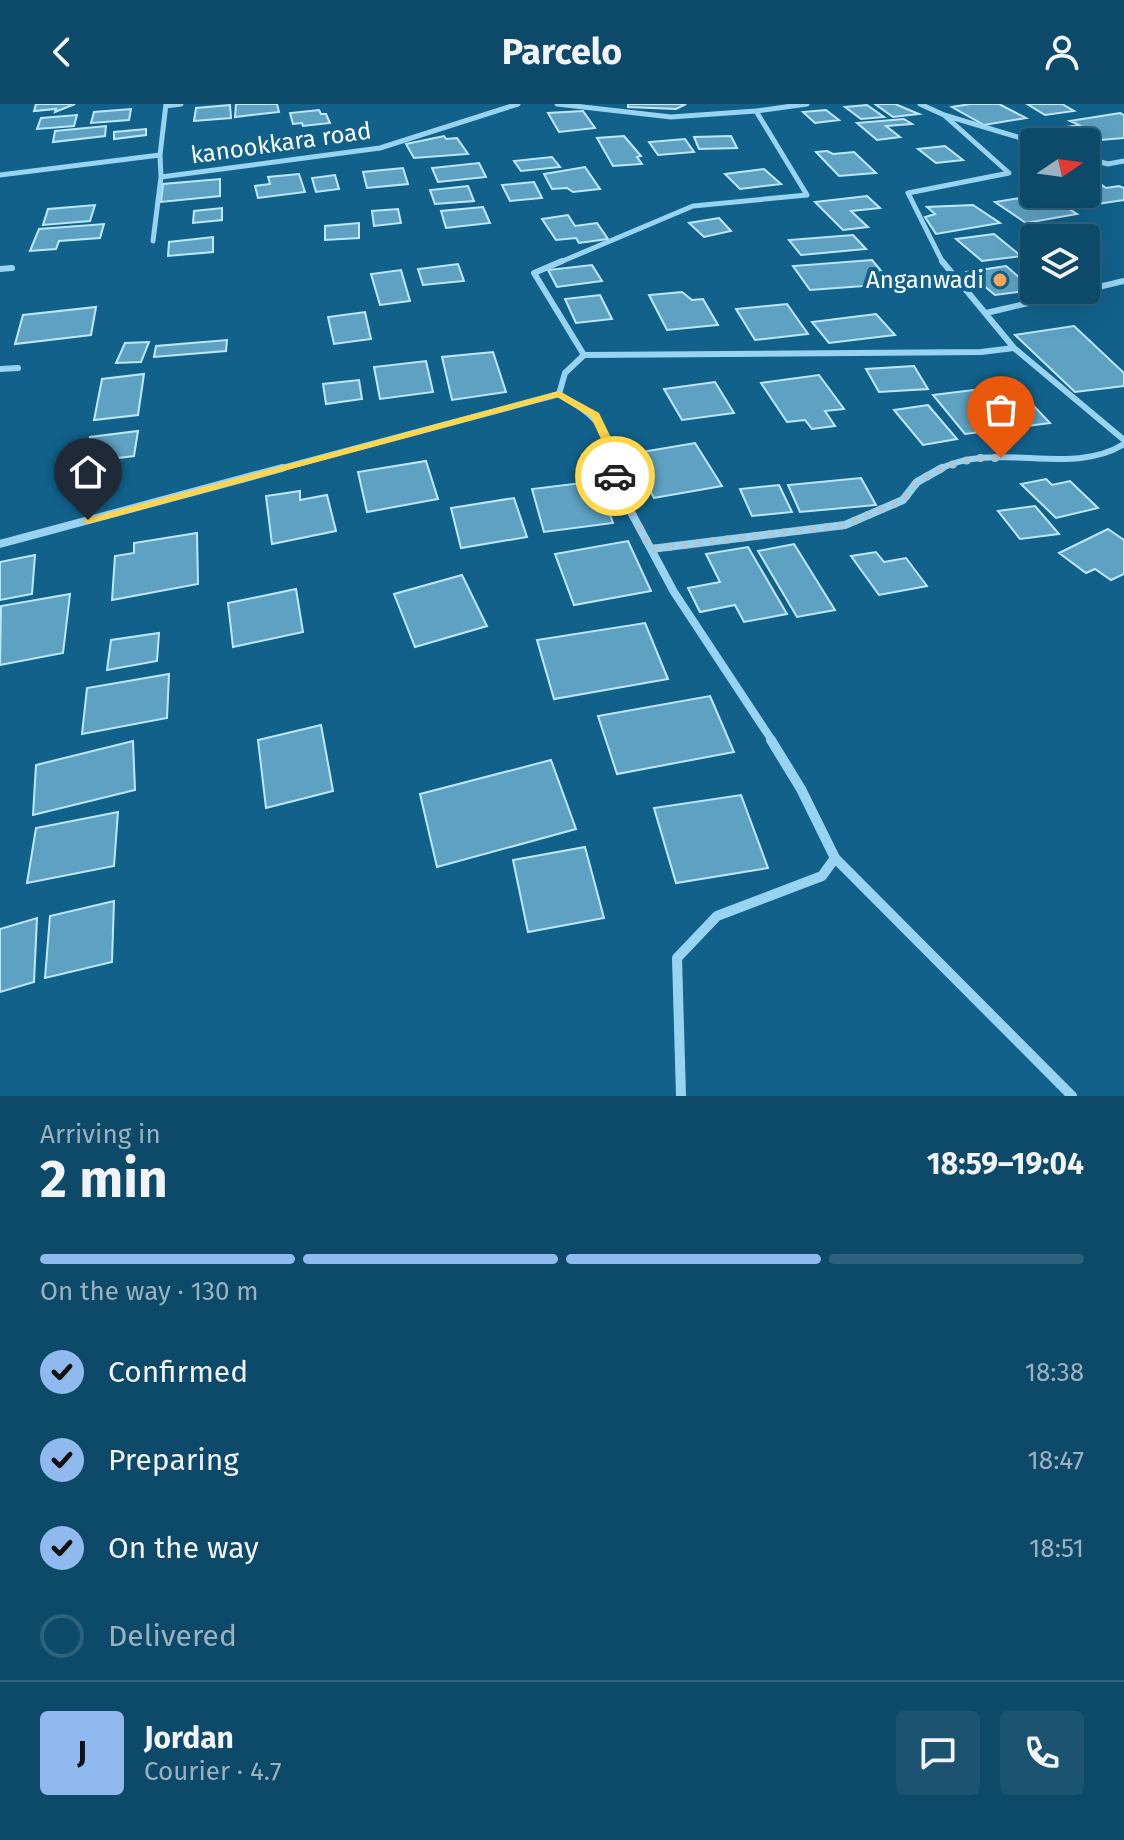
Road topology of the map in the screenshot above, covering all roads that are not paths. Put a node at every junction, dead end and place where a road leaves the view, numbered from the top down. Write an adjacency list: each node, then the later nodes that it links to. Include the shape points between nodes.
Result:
1 (181, 104): 6 (street)
2 (518, 104): 14 (street, kanookkara road, via 380,148)
3 (557, 104): 7 (street, via 671,117)
4 (807, 104): 7 (street)
5 (920, 104): 8 (street)
6 (166, 105): 10 (street, kanookkara road)
7 (756, 111): 23 (street, via 807,195 693,206 534,273)
8 (944, 115): 9 (street); 21 (street, via 1009,173 908,193 943,264)
9 (1020, 138)
10 (160, 155): 13 (street, kanookkara road); 14 (street, kanookkara road)
11 (1124, 161): 12 (street)
12 (1100, 162)
13 (0, 175)
14 (161, 177): 15 (street)
15 (153, 241)
16 (12, 268): 17 (street)
17 (0, 269)
18 (1124, 281): 19 (street)
19 (1100, 287)
20 (1025, 304): 21 (street)
21 (986, 313): 22 (street)
22 (1014, 348): 23 (street); 27 (street)
23 (584, 355): 26 (street, via 565,373)
24 (18, 368): 25 (street)
25 (0, 369)
26 (559, 394): 28 (street); 29 (street, via 595,416 610,448 617,486)
27 (1124, 442): 29 (street, via 1105,456 975,458 944,467 917,482 903,500 845,525)
28 (0, 544)
29 (651, 549): 30 (street, via 787,765)
30 (835, 858): 31 (street, via 822,876 717,916 677,958); 32 (street)
31 (681, 1096)
32 (1072, 1096)

